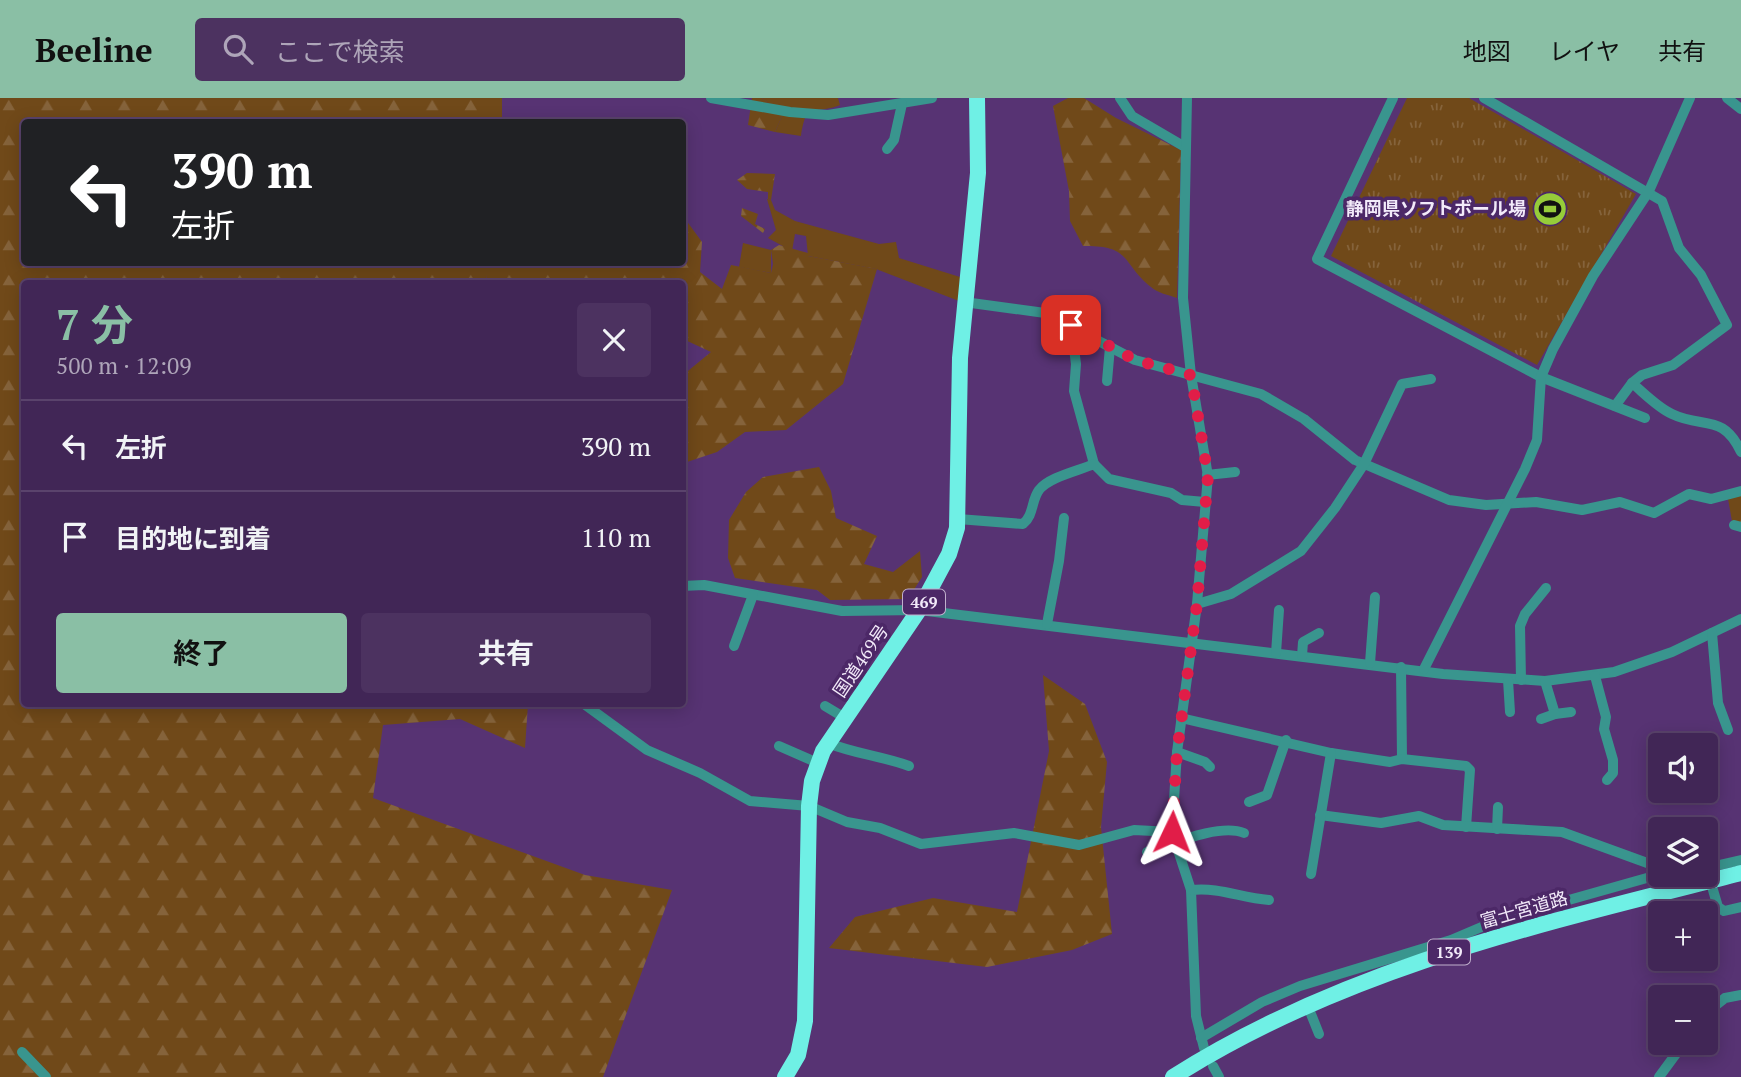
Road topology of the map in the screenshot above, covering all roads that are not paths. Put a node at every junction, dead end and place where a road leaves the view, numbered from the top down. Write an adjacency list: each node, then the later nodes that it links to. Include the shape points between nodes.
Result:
1 (710, 98): 10 (street, via 828,115)
2 (932, 98): 10 (street)
3 (977, 98): 15 (highway, 国道469号 / 469, via 978,173)
4 (1120, 98): 12 (street, via 1132,116)
5 (1187, 98): 12 (street)
6 (1393, 98): 21 (street, via 1317,259)
7 (1484, 98): 14 (street)
8 (1690, 98): 14 (street)
9 (1727, 98): 11 (street)
10 (902, 104): 13 (street, via 894,140)
11 (1741, 109)
12 (1185, 147): 20 (street, via 1183,298)
13 (887, 149)
14 (1649, 191): 18 (street, via 1662,201 1679,248 1701,275); 21 (street, via 1593,276)
15 (964, 302): 17 (street, via 1045,313); 36 (highway, 国道469号 / 469)
16 (1741, 323): 18 (street)
17 (1071, 325): 19 (street); 28 (street, via 1074,391)
18 (1727, 325): 24 (street, via 1673,365)
19 (1110, 347): 20 (street, via 1135,360); 23 (street)
20 (1191, 375): 29 (street, via 1261,394); 31 (street)
21 (1541, 377): 25 (street); 34 (street, via 1537,440)
22 (1432, 379): 29 (street, via 1402,384)
23 (1107, 381)
24 (1632, 383): 25 (street); 27 (street, via 1672,414 1720,425)
25 (1615, 406): 26 (street)
26 (1645, 418)
27 (1741, 452)
28 (1094, 464): 33 (street, via 1109,479); 36 (street, via 1045,484 1023,524)
29 (1364, 464): 34 (street, via 1449,500); 41 (street, via 1301,551 1231,594)
30 (1235, 472): 31 (street)
31 (1207, 475): 33 (street)
32 (1741, 491): 34 (street, via 1711,499 1689,494 1654,513 1620,502 1582,510 1536,502)
33 (1205, 502): 41 (street)
34 (1509, 505): 54 (street)
35 (1064, 518): 45 (street)
36 (958, 519): 42 (highway, 国道469号 / 469, via 949,554)
37 (686, 586): 39 (street)
38 (1546, 588): 57 (street, via 1520,626)
39 (753, 595): 42 (street, via 842,611); 49 (street)
40 (1375, 597): 52 (street)
41 (1197, 604): 48 (street)
42 (919, 610): 45 (street); 65 (highway, 国道469号 / 469)
43 (1279, 610): 50 (street)
44 (1741, 619): 47 (street)
45 (1047, 624): 48 (street)
46 (1319, 633): 51 (street, via 1303,642)
47 (1712, 633): 55 (street, via 1672,652); 67 (street, via 1718,703)
48 (1192, 643): 50 (street); 64 (street)
49 (734, 646)
50 (1276, 653): 51 (street)
51 (1302, 656): 52 (street)
52 (1370, 663): 53 (street)
53 (1401, 667): 54 (street); 73 (street)
54 (1424, 670): 56 (street)
55 (1595, 677): 58 (street); 77 (street, via 1613,760 1613,773)
56 (1508, 680): 57 (street); 61 (street)
57 (1521, 680): 58 (street)
58 (1545, 681): 63 (street)
59 (825, 706): 65 (street)
60 (588, 707): 79 (street, via 647,750 750,801)
61 (1510, 712)
62 (1571, 712): 63 (street)
63 (1555, 714): 66 (street)
64 (1181, 718): 68 (street); 71 (street)
65 (845, 719): 69 (highway, 国道469号 / 469)
66 (1541, 719)
67 (1728, 730)
68 (1286, 740): 72 (street); 78 (street, via 1267,795)
69 (828, 743): 74 (highway, 国道469号 / 469); 75 (street)
70 (779, 746): 74 (street)
71 (1177, 752): 76 (street); 84 (street)
72 (1331, 752): 73 (street, via 1390,762); 81 (street)
73 (1402, 759): 82 (street, via 1466,765 1470,771)
74 (818, 763): 79 (highway, 国道469号 / 469)
75 (909, 766)
76 (1210, 767)
77 (1607, 780)
78 (1249, 802)
79 (809, 806): 84 (street, via 847,822 931,845 1014,833 1079,845 1134,830); 106 (highway, 国道469号 / 469, via 805,1021 798,1055)
80 (1498, 807): 83 (street)
81 (1320, 815): 82 (street, via 1381,823 1419,816); 92 (street)
82 (1466, 827): 83 (street)
83 (1497, 829): 89 (street, via 1562,832)
84 (1172, 832): 86 (street)
85 (1244, 833): 86 (street, via 1236,829)
86 (1175, 844): 87 (street); 94 (street)
87 (1147, 852)
88 (1741, 860): 90 (street)
89 (1648, 863)
90 (1718, 866)
91 (1741, 873): 107 (highway, 富士宮道路 / 139, via 1401,967 1293,1011)
92 (1311, 874)
93 (1648, 878): 94 (street, via 1498,920 1262,1002 1203,1043 1196,1016)
94 (1191, 890): 96 (street, via 1213,888)
95 (1713, 890): 97 (street, via 1724,911)
96 (1269, 900)
97 (1741, 907)
98 (1741, 995): 99 (street)
99 (1718, 1004)
100 (1309, 1009): 101 (street)
101 (1319, 1034)
102 (22, 1052): 105 (street)
103 (1675, 1055): 109 (street)
104 (1213, 1066): 108 (street)
105 (46, 1077)
106 (785, 1077)
107 (1173, 1077)
108 (1219, 1077)
109 (1659, 1077)

